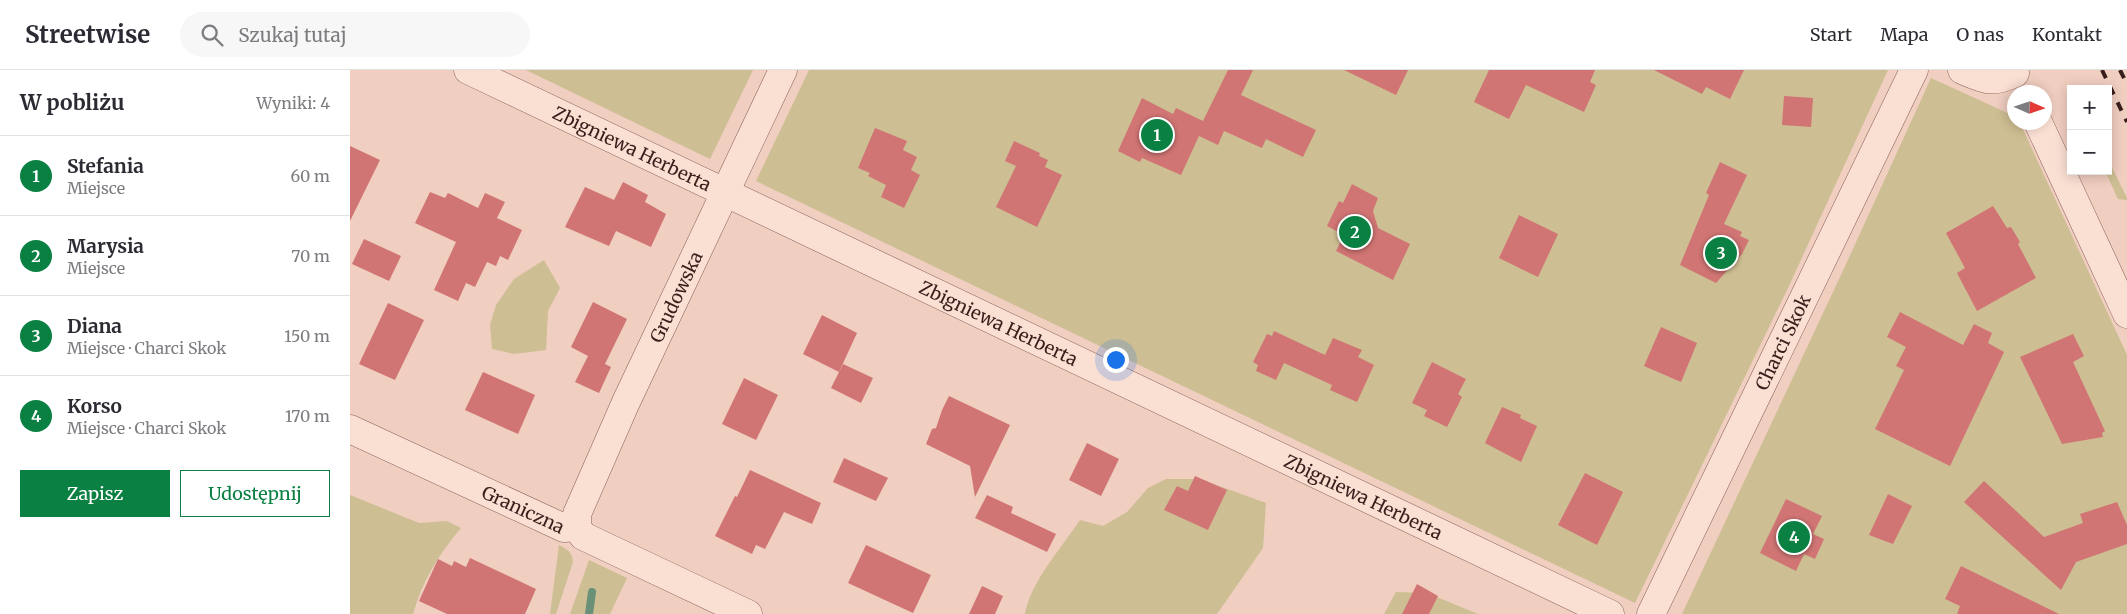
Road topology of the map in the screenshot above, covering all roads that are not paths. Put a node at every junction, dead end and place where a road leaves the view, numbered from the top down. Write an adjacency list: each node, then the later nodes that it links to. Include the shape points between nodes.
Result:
1 (468, 70): 7 (street, Zbigniewa Herberta)
2 (783, 70): 7 (street, Grudowska)
3 (1914, 70): 13 (street, Charci Skok)
4 (1962, 70): 5 (street, via 1982,78)
5 (2018, 79)
6 (2042, 130): 8 (street)
7 (724, 193): 10 (street, Grudowska, via 626,402 577,514); 12 (street, Zbigniewa Herberta)
8 (2127, 314)
9 (350, 429): 10 (street, Graniczna, via 564,528)
10 (577, 527): 11 (street, Graniczna, via 582,536)
11 (748, 614)
12 (1610, 614)
13 (1651, 614)

